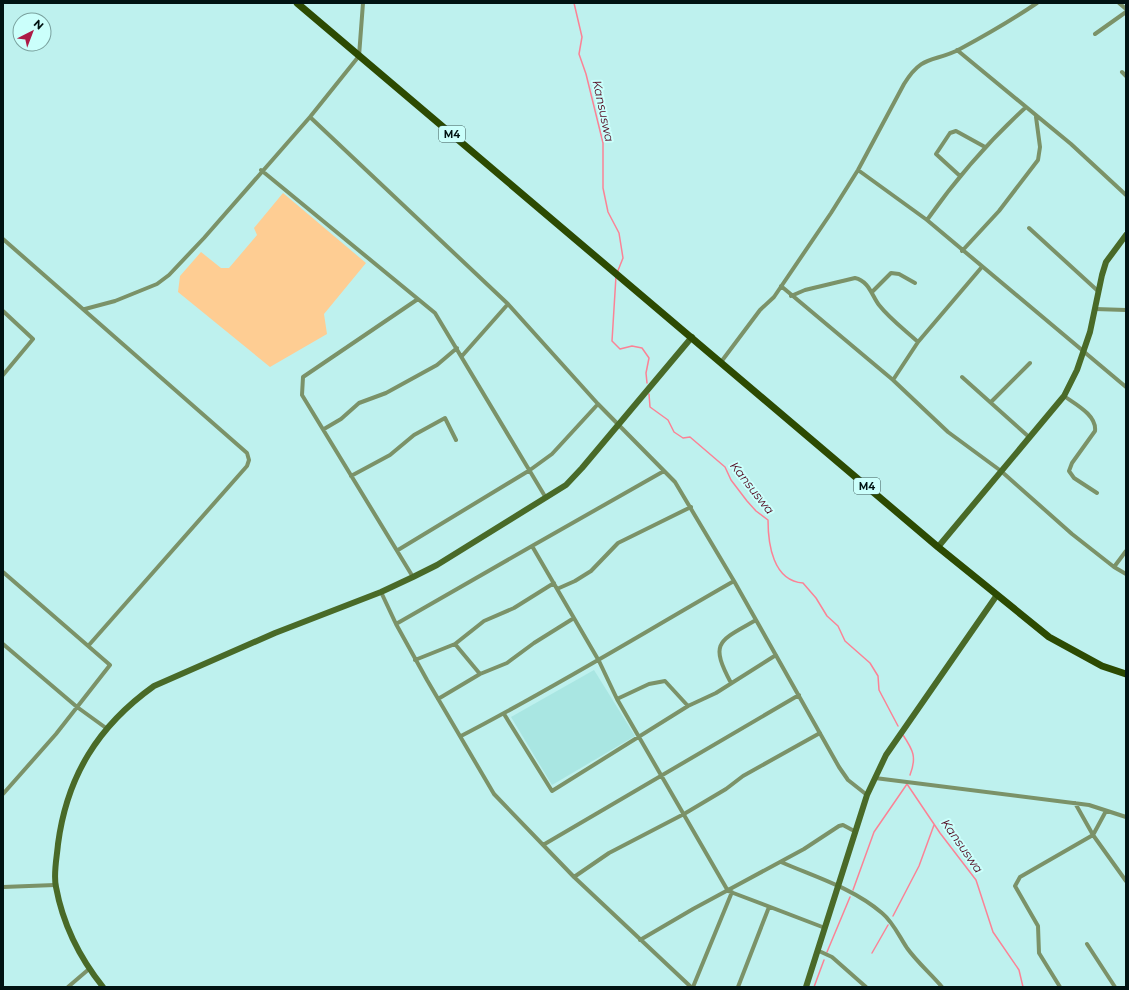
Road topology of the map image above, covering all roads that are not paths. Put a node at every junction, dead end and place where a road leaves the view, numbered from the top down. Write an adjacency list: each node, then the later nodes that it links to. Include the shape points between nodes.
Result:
1 (297, 3): 8 (main road, M4)
2 (363, 3): 8 (street)
3 (1037, 3): 7 (street)
4 (1119, 3): 5 (street)
5 (1126, 11): 6 (street)
6 (1094, 34)
7 (957, 50): 11 (street); 16 (street, via 926,60 913,71)
8 (359, 56): 12 (street); 36 (main road, M4)
9 (1122, 72): 10 (street)
10 (1126, 76)
11 (1025, 108): 13 (street); 14 (street)
12 (310, 117): 15 (street); 31 (street)
13 (1036, 117): 18 (street, via 1081,153); 23 (street, via 1040,147 1038,160 999,211)
14 (985, 147): 17 (street); 17 (street, via 956,131 950,132 936,154)
15 (261, 170): 30 (street); 32 (street, via 204,238 164,280 115,301)
16 (858, 170): 19 (street); 26 (street)
17 (960, 176): 19 (street)
18 (1126, 195)
19 (926, 220): 23 (street)
20 (1029, 228): 28 (street)
21 (1126, 234): 28 (street, via 1106,262)
22 (3, 239): 32 (street)
23 (962, 251): 24 (street)
24 (981, 268): 37 (street); 39 (street)
25 (915, 283): 27 (street, via 899,274 890,273)
26 (781, 286): 29 (street); 41 (street)
27 (872, 292): 29 (street, via 855,278 808,289); 37 (street, via 882,309)
28 (1099, 292): 33 (street)
29 (791, 296): 45 (street)
30 (418, 299): 38 (street, via 435,313); 51 (street, via 304,377 302,395)
31 (508, 304): 40 (street); 49 (street)
32 (85, 309): 79 (street, via 247,453 249,460 247,466)
33 (1095, 309): 34 (street); 39 (street)
34 (1126, 310)
35 (3, 311): 43 (street, via 33,339)
36 (692, 337): 41 (main road, M4); 50 (street)
37 (918, 342): 45 (street)
38 (457, 348): 40 (street); 51 (street, via 437,365 386,393 359,403 341,420)
39 (1084, 351): 46 (street); 47 (street)
40 (462, 356): 54 (street)
41 (721, 362): 62 (main road, M4)
42 (1030, 362): 48 (street)
43 (3, 375)
44 (962, 377): 48 (street)
45 (893, 380): 56 (street, via 948,432)
46 (1126, 387)
47 (1064, 396): 52 (street); 58 (street, via 1088,414 1095,426 1095,431 1069,471 1074,478)
48 (991, 402): 52 (street)
49 (598, 404): 50 (street); 54 (street, via 552,454)
50 (619, 424): 55 (street); 59 (street, via 574,478)
51 (324, 430): 57 (street)
52 (1029, 437): 56 (street)
53 (456, 440): 57 (street, via 445,418 414,435 390,455)
54 (530, 470): 59 (street); 63 (street)
55 (664, 471): 60 (street, via 679,487); 61 (street)
56 (1001, 471): 62 (street); 65 (street, via 1072,534)
57 (351, 476): 63 (street)
58 (1097, 494)
59 (546, 498): 68 (street)
60 (691, 507): 69 (street); 71 (street, via 618,543 591,572)
61 (532, 546): 70 (street); 76 (street)
62 (938, 546): 73 (main road, M4)
63 (398, 550): 68 (street)
64 (1126, 551): 65 (street)
65 (1114, 567): 67 (street)
66 (3, 572): 79 (street)
67 (1126, 574)
68 (413, 577): 72 (street)
69 (734, 581): 75 (street); 82 (street)
70 (554, 583): 71 (street); 78 (street, via 514,608 484,621)
71 (557, 589): 74 (street)
72 (381, 592): 76 (street); 92 (street, via 173,676 139,697)
73 (997, 595): 84 (main road, M4, via 1049,637 1102,666); 97 (street, via 894,742)
74 (574, 618): 82 (street); 83 (street, via 507,663)
75 (756, 620): 80 (street); 85 (street, via 727,637 719,647 722,666)
76 (396, 624): 81 (street)
77 (3, 644): 90 (street)
78 (455, 644): 81 (street); 83 (street)
79 (89, 645): 90 (street, via 110,668)
80 (776, 655): 85 (street); 86 (street)
81 (416, 660): 87 (street)
82 (599, 661): 88 (street); 91 (street)
83 (480, 674): 87 (street)
84 (1126, 674)
85 (731, 683): 89 (street)
86 (799, 696): 93 (street); 96 (street)
87 (438, 699): 94 (street)
88 (617, 699): 89 (street, via 649,684 665,681); 95 (street)
89 (688, 706): 95 (street)
90 (77, 707): 92 (street); 98 (street)
91 (504, 714): 94 (street); 95 (street, via 552,791)
92 (106, 728): 110 (street, via 86,757 67,802 61,825)
93 (820, 733): 99 (street, via 844,774); 102 (street)
94 (461, 736): 106 (street, via 494,794)
95 (640, 736): 96 (street)
96 (661, 774): 102 (street); 106 (street)
97 (875, 778): 99 (street); 100 (street)
98 (3, 794)
99 (867, 795): 104 (street)
100 (1074, 803): 101 (street); 105 (street)
101 (1106, 811): 103 (street); 105 (street)
102 (684, 814): 108 (street, via 609,854); 113 (street)
103 (1126, 817)
104 (856, 832): 107 (street, via 841,825 814,844); 112 (street)
105 (1093, 835): 109 (street); 127 (street, via 1020,877 1015,886 1038,926 1039,953)
106 (543, 845): 108 (street)
107 (781, 862): 112 (street); 113 (street)
108 (574, 877): 116 (street)
109 (1126, 881)
110 (55, 885): 111 (street); 119 (street, via 69,934)
111 (3, 887)
112 (838, 887): 115 (street); 126 (street, via 856,894 884,914 908,949)
113 (730, 892): 114 (street); 116 (street); 122 (street)
114 (769, 908): 115 (street); 123 (street)
115 (825, 928): 118 (street)
116 (640, 940): 122 (street)
117 (1087, 944): 128 (street)
118 (819, 951): 124 (street); 125 (street, via 832,957)
119 (89, 969): 120 (street); 121 (street)
120 (68, 987)
121 (103, 987)
122 (692, 987)
123 (738, 987)
124 (806, 987)
125 (866, 987)
126 (942, 987)
127 (1060, 987)
128 (1115, 987)

